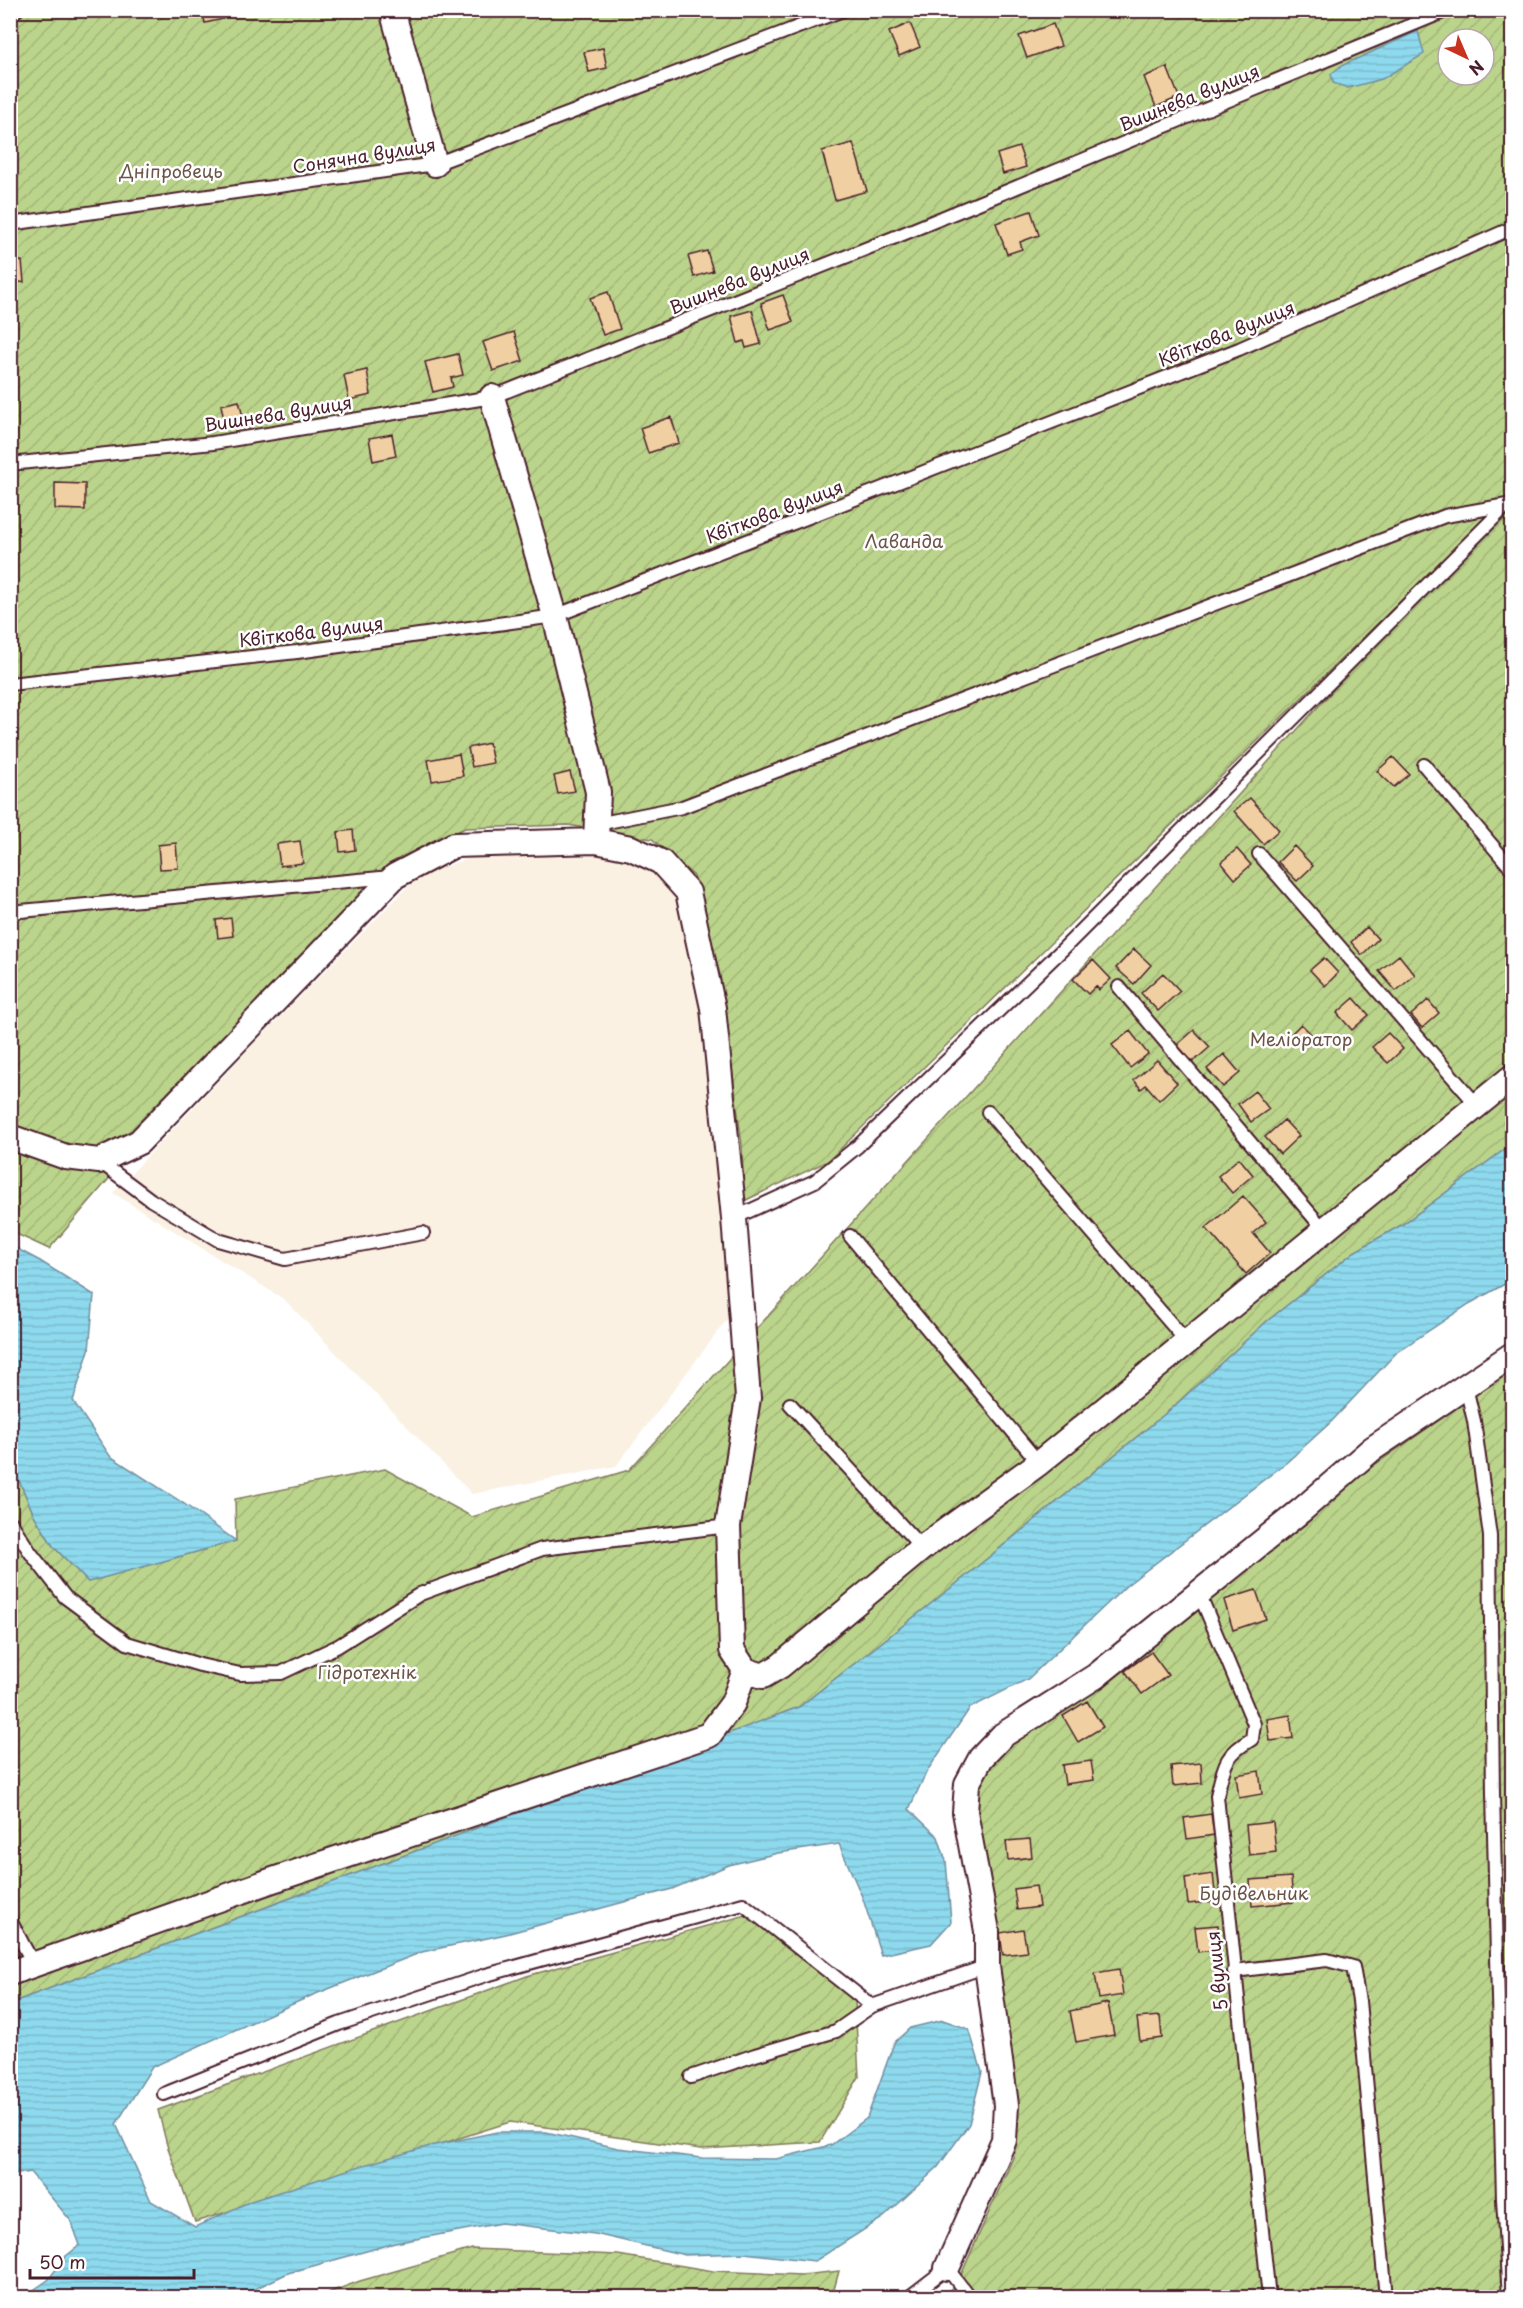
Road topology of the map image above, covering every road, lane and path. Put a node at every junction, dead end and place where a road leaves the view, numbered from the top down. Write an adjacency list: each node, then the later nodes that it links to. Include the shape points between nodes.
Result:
1 (17, 10): 5 (lane)
2 (392, 10): 6 (street)
3 (843, 10): 6 (lane, Сонячна вулиця)
4 (1448, 10): 9 (lane, Вишнева вулиця, via 893,238)
5 (10, 11)
6 (435, 164): 7 (lane, Сонячна вулиця)
7 (10, 224)
8 (1512, 228): 12 (lane, Квіткова вулиця, via 1239,349)
9 (492, 397): 10 (lane, Вишнева вулиця, via 213,443); 12 (street)
10 (10, 464)
11 (1510, 504): 15 (lane, via 1445,516 682,807); 26 (lane, via 1073,939 858,1146 815,1181)
12 (555, 616): 13 (lane, Квіткова вулиця, via 297,652); 15 (street, via 598,792)
13 (10, 684)
14 (1424, 765): 17 (lane)
15 (596, 832): 18 (street, via 454,845); 26 (street, via 661,862 688,892 713,1008)
16 (1259, 854): 22 (lane)
17 (1512, 869)
18 (395, 876): 19 (lane); 25 (street, via 139,1142)
19 (10, 912)
20 (1119, 987): 27 (lane)
21 (1512, 1077): 22 (street)
22 (1477, 1105): 27 (street)
23 (988, 1112): 30 (lane)
24 (10, 1137): 25 (street, via 66,1158)
25 (99, 1161): 28 (lane, via 151,1200 218,1240 285,1259)
26 (734, 1218): 36 (street, via 748,1398)
27 (1326, 1231): 30 (street)
28 (423, 1233)
29 (850, 1236): 34 (lane)
30 (1186, 1342): 34 (street)
31 (1512, 1355): 32 (street)
32 (1466, 1388): 38 (street, via 1372,1449); 53 (lane, via 1490,1536 1503,2199)
33 (790, 1404): 37 (lane)
34 (1039, 1463): 37 (street)
35 (10, 1521): 36 (lane, via 65,1597 127,1643 240,1674 281,1673 338,1646 420,1594 542,1550)
36 (728, 1526): 39 (street, via 732,1650)
37 (922, 1548): 39 (street, via 780,1666 763,1676)
38 (1199, 1593): 42 (street, via 1096,1676 1003,1735 981,1758 967,1784 965,1812 987,1931); 43 (lane, 5 вулиця, via 1254,1724 1252,1738 1235,1748 1224,1766 1217,1796)
39 (745, 1670): 41 (street, via 733,1703 709,1735 270,1881)
40 (10, 1920): 41 (lane)
41 (34, 1965): 44 (street)
42 (987, 1966): 45 (lane); 48 (street, via 1006,2105 1005,2140)
43 (1234, 1971): 51 (lane, 5 вулиця); 52 (lane, via 1327,1960 1353,1968)
44 (10, 1973)
45 (872, 2006): 46 (lane, via 836,2031); 47 (lane, via 743,1904 486,1975 339,2025)
46 (691, 2077)
47 (164, 2094)
48 (947, 2268): 49 (lane); 50 (lane)
49 (908, 2298)
50 (970, 2298)
51 (1269, 2298)
52 (1386, 2298)
53 (1509, 2298)

